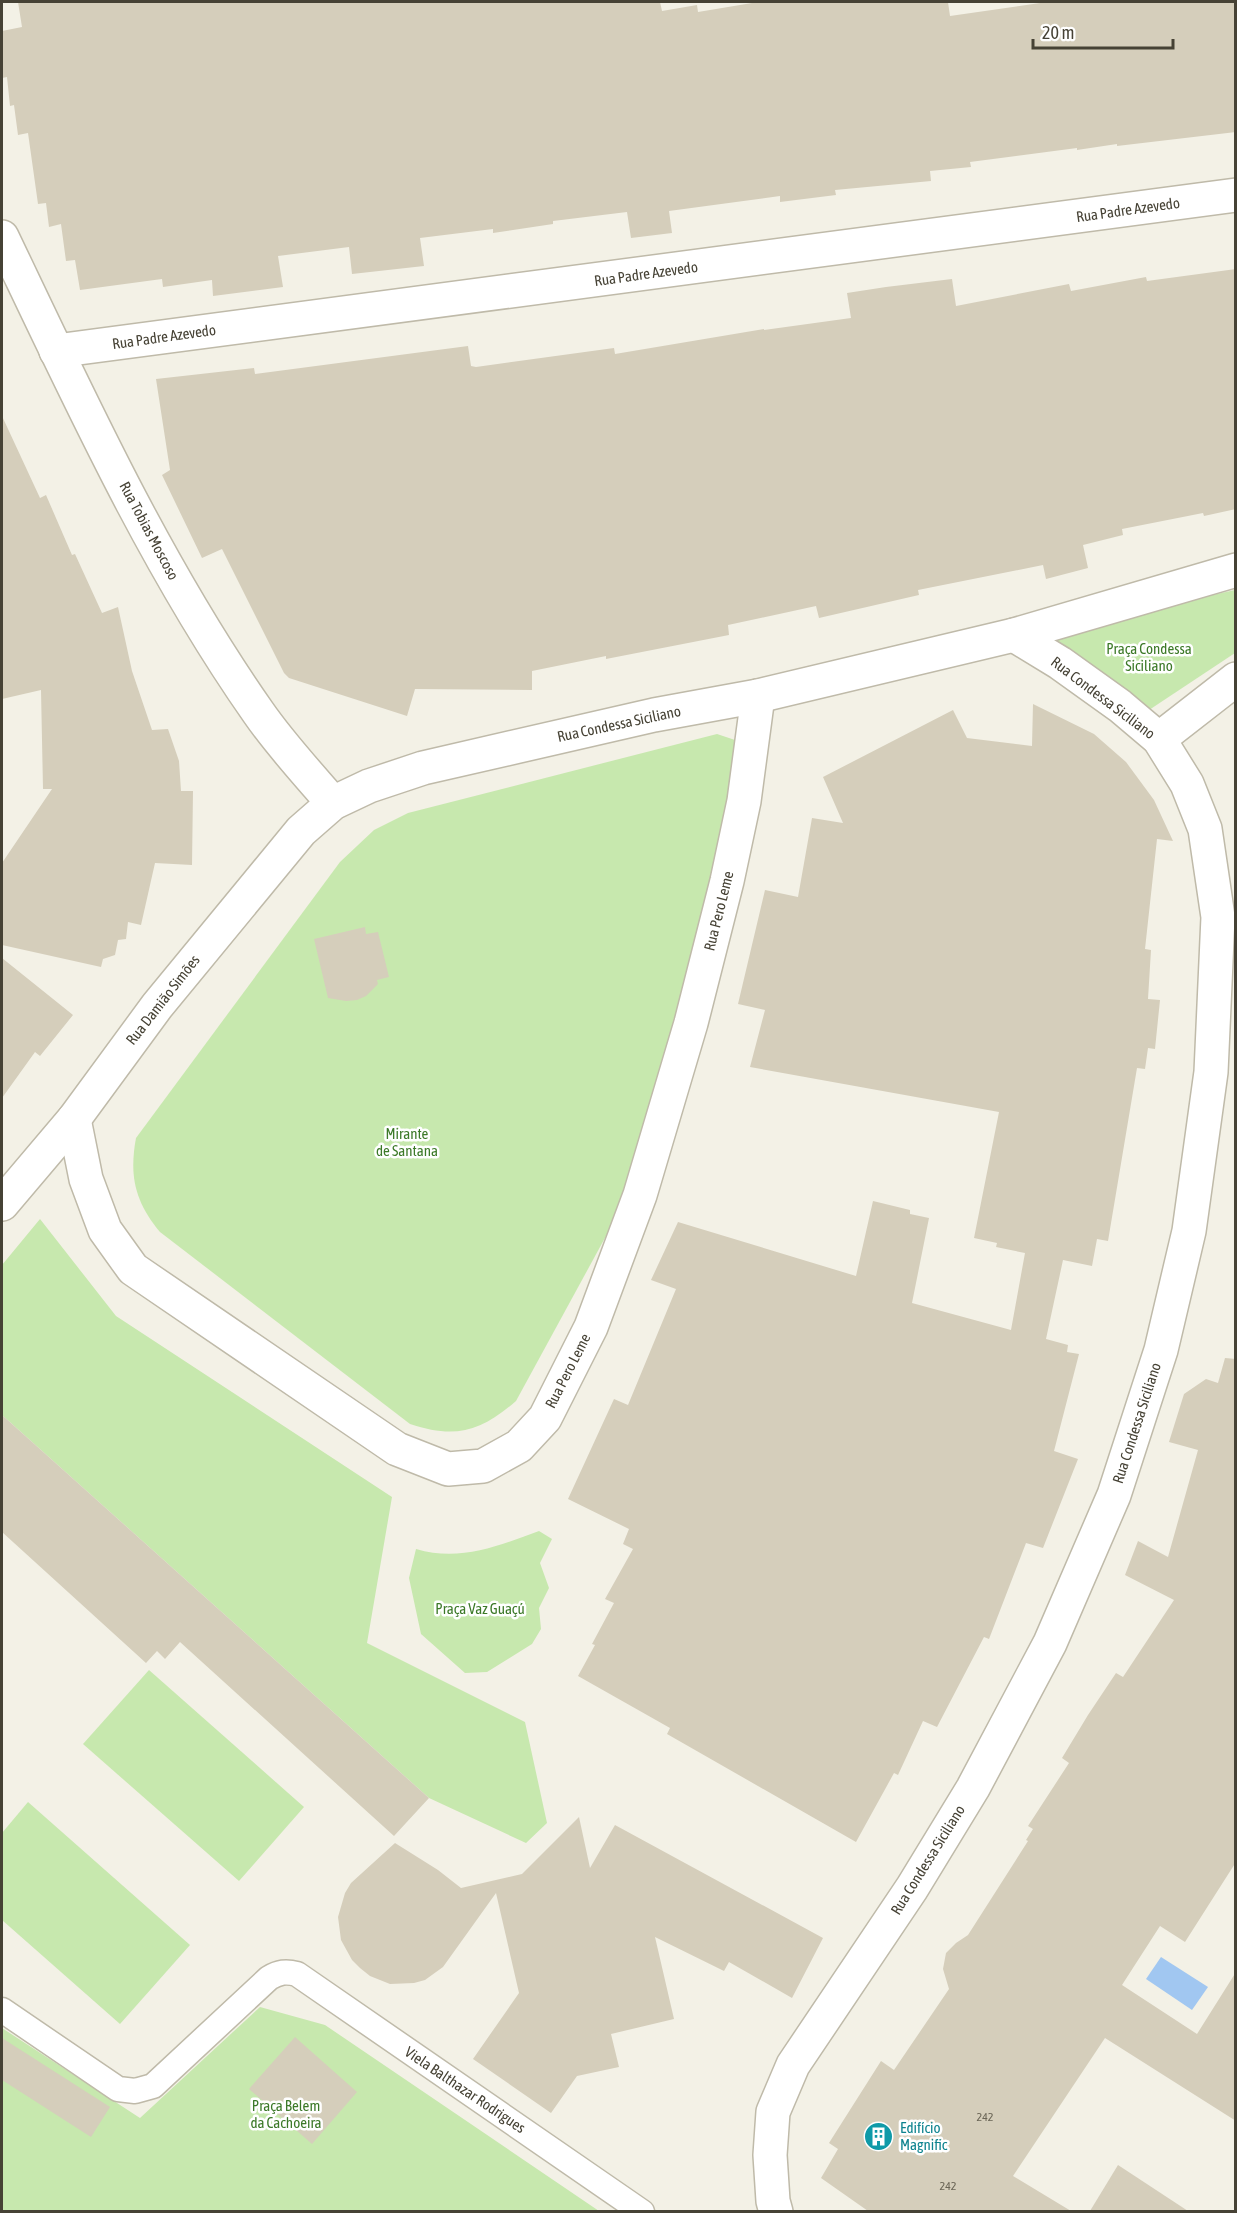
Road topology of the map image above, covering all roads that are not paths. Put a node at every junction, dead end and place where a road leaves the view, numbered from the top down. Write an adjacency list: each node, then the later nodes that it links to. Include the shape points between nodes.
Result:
1 (1236, 195): 3 (street, Rua Padre Azevedo)
2 (2, 237): 3 (street, Rua Tobias Moscoso)
3 (56, 351): 9 (street, Rua Tobias Moscoso, via 166,566 258,713)
4 (1236, 570): 5 (street, Rua Condessa Siciliano)
5 (1014, 635): 7 (street, Rua Condessa Siciliano); 8 (street, Rua Condessa Siciliano, via 1120,706)
6 (1236, 679): 8 (street)
7 (758, 696): 9 (street, Rua Condessa Siciliano, via 654,715 423,768); 10 (street, Rua Pero Leme, via 744,801 727,881 691,1023 640,1195 591,1327 544,1418 519,1446 483,1466 448,1469 398,1449 133,1269 105,1230 86,1179)
8 (1159, 739): 14 (street, Rua Condessa Siciliano, via 1187,784 1205,829 1218,917 1211,1072 1189,1231 1161,1350 1114,1495 1050,1643 973,1788 912,1888 793,2065 773,2112 770,2155)
9 (333, 803): 10 (street, Rua Damião Simões, via 301,831 157,1006)
10 (74, 1119): 11 (street, Rua Damião Simões)
11 (2, 1204)
12 (2, 2010): 13 (lane, Viela Balthazar Rodrigues, via 118,2088 135,2091 153,2086 258,1986 277,1973 297,1974)
13 (642, 2211)
14 (776, 2211)

